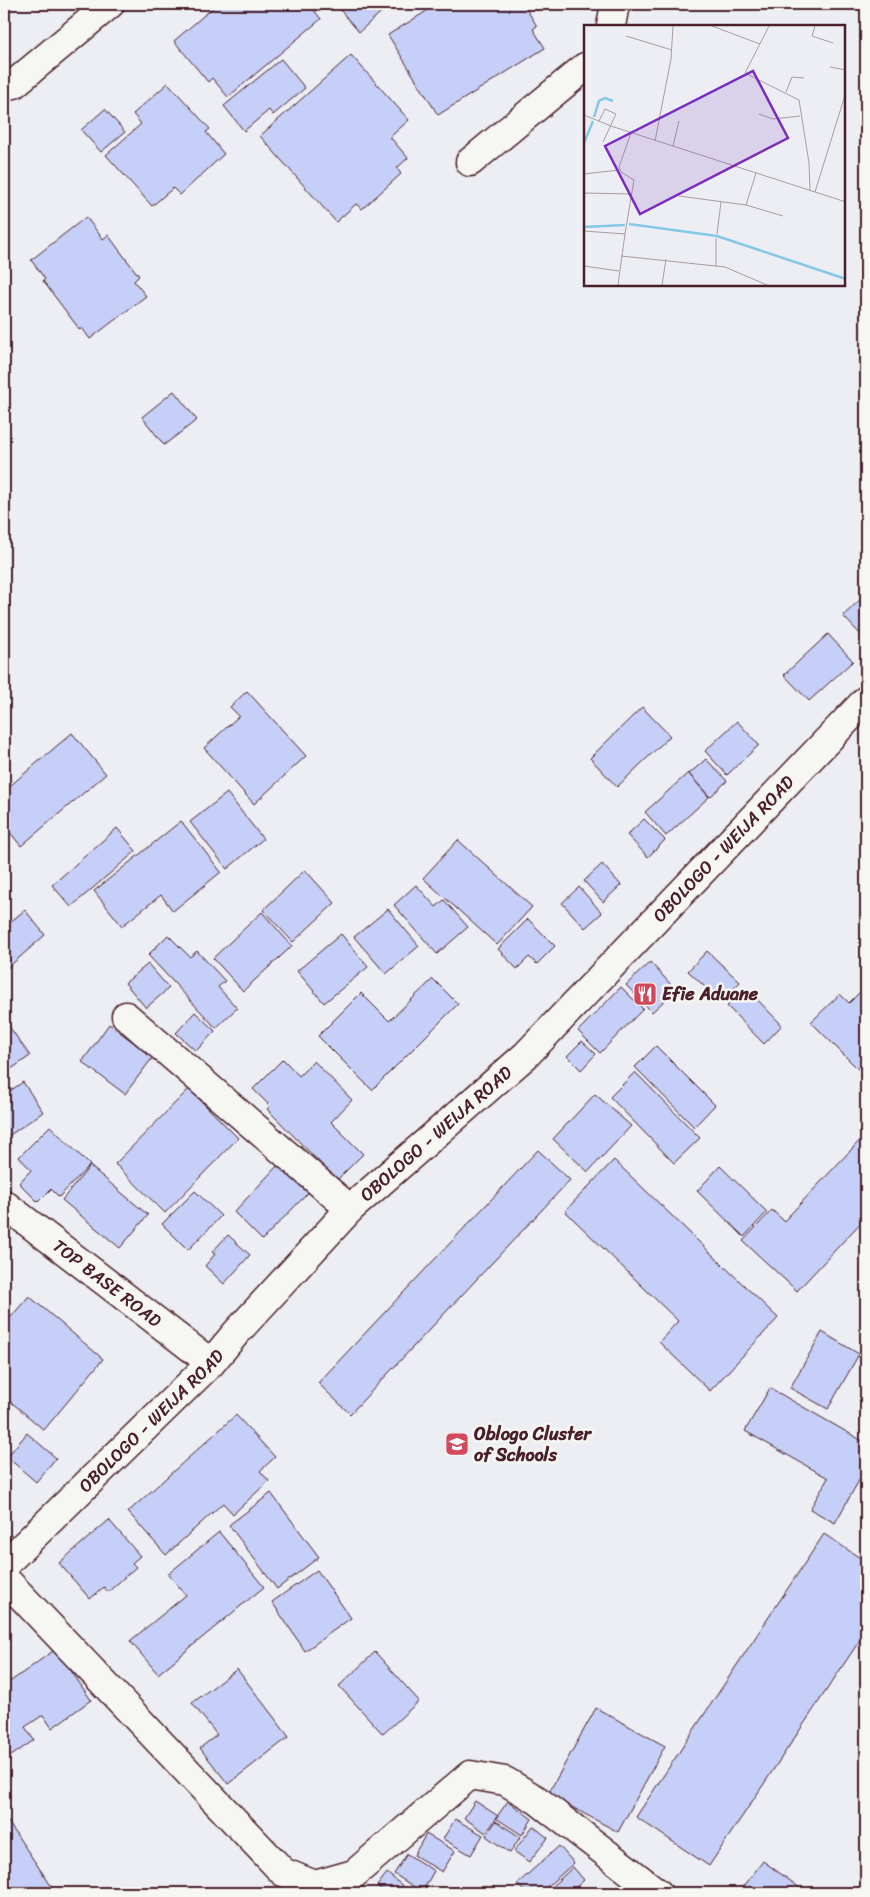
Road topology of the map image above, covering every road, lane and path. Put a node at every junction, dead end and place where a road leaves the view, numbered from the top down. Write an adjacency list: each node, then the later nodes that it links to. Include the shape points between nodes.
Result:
1 (110, 4): 5 (street, via 14,84)
2 (615, 4): 3 (street)
3 (611, 25)
4 (584, 68): 6 (street)
5 (4, 86)
6 (470, 162)
7 (866, 700): 10 (street, OBOLOGO - WEIJA ROAD, via 526,1055)
8 (126, 1016): 10 (street)
9 (4, 1204): 11 (street, TOP BASE ROAD)
10 (350, 1210): 11 (street, OBOLOGO - WEIJA ROAD)
11 (211, 1362): 12 (street, OBOLOGO - WEIJA ROAD)
12 (4, 1565)
13 (4, 1578): 15 (street, via 283,1872)
14 (629, 1884): 15 (street, via 537,1800 505,1781 470,1775 354,1874); 16 (street)
15 (316, 1889)
16 (658, 1893)

